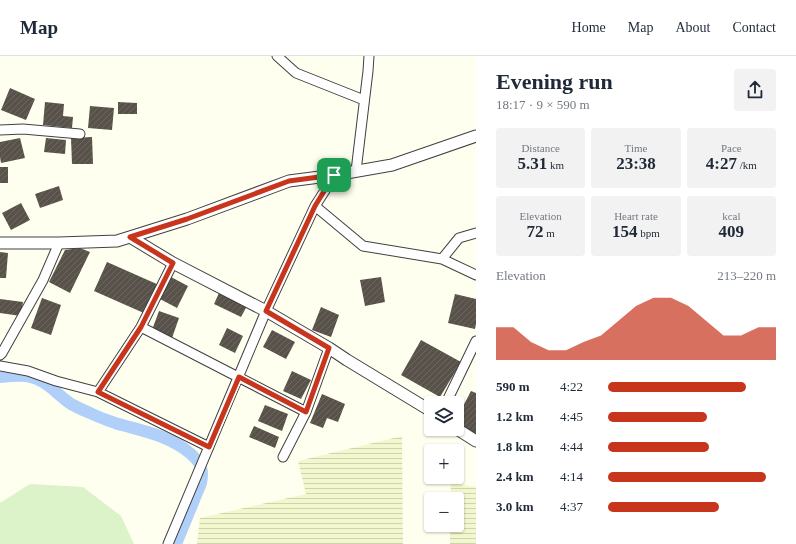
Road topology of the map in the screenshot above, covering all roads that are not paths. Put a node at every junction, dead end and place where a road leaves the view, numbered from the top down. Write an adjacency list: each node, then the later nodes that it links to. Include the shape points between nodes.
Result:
1 (277, 56): 3 (street, via 296,73)
2 (369, 56): 3 (street)
3 (364, 100): 7 (street)
4 (0, 130): 5 (street, via 24,129)
5 (80, 134)
6 (476, 136): 7 (street, via 392,165)
7 (356, 171): 8 (street)
8 (334, 175): 9 (street); 11 (street, via 289,181)
9 (315, 206): 14 (street, via 363,246); 17 (street)
10 (476, 233): 14 (street, via 459,238)
11 (130, 237): 13 (street, via 117,241); 15 (street)
12 (0, 243): 13 (street)
13 (59, 243): 21 (street, via 43,280)
14 (442, 259): 16 (street)
15 (173, 263): 17 (street); 18 (street)
16 (476, 275)
17 (266, 311): 20 (street); 23 (street)
18 (141, 327): 23 (street); 24 (street)
19 (476, 341): 25 (street)
20 (329, 348): 26 (street); 27 (street)
21 (0, 354)
22 (0, 366): 24 (street, via 28,371)
23 (239, 377): 27 (street); 30 (street)
24 (98, 392): 30 (street)
25 (449, 396)
26 (424, 407)
27 (306, 412): 31 (street)
28 (464, 433): 29 (street)
29 (476, 441)
30 (209, 447): 32 (street)
31 (283, 457)
32 (168, 544)

